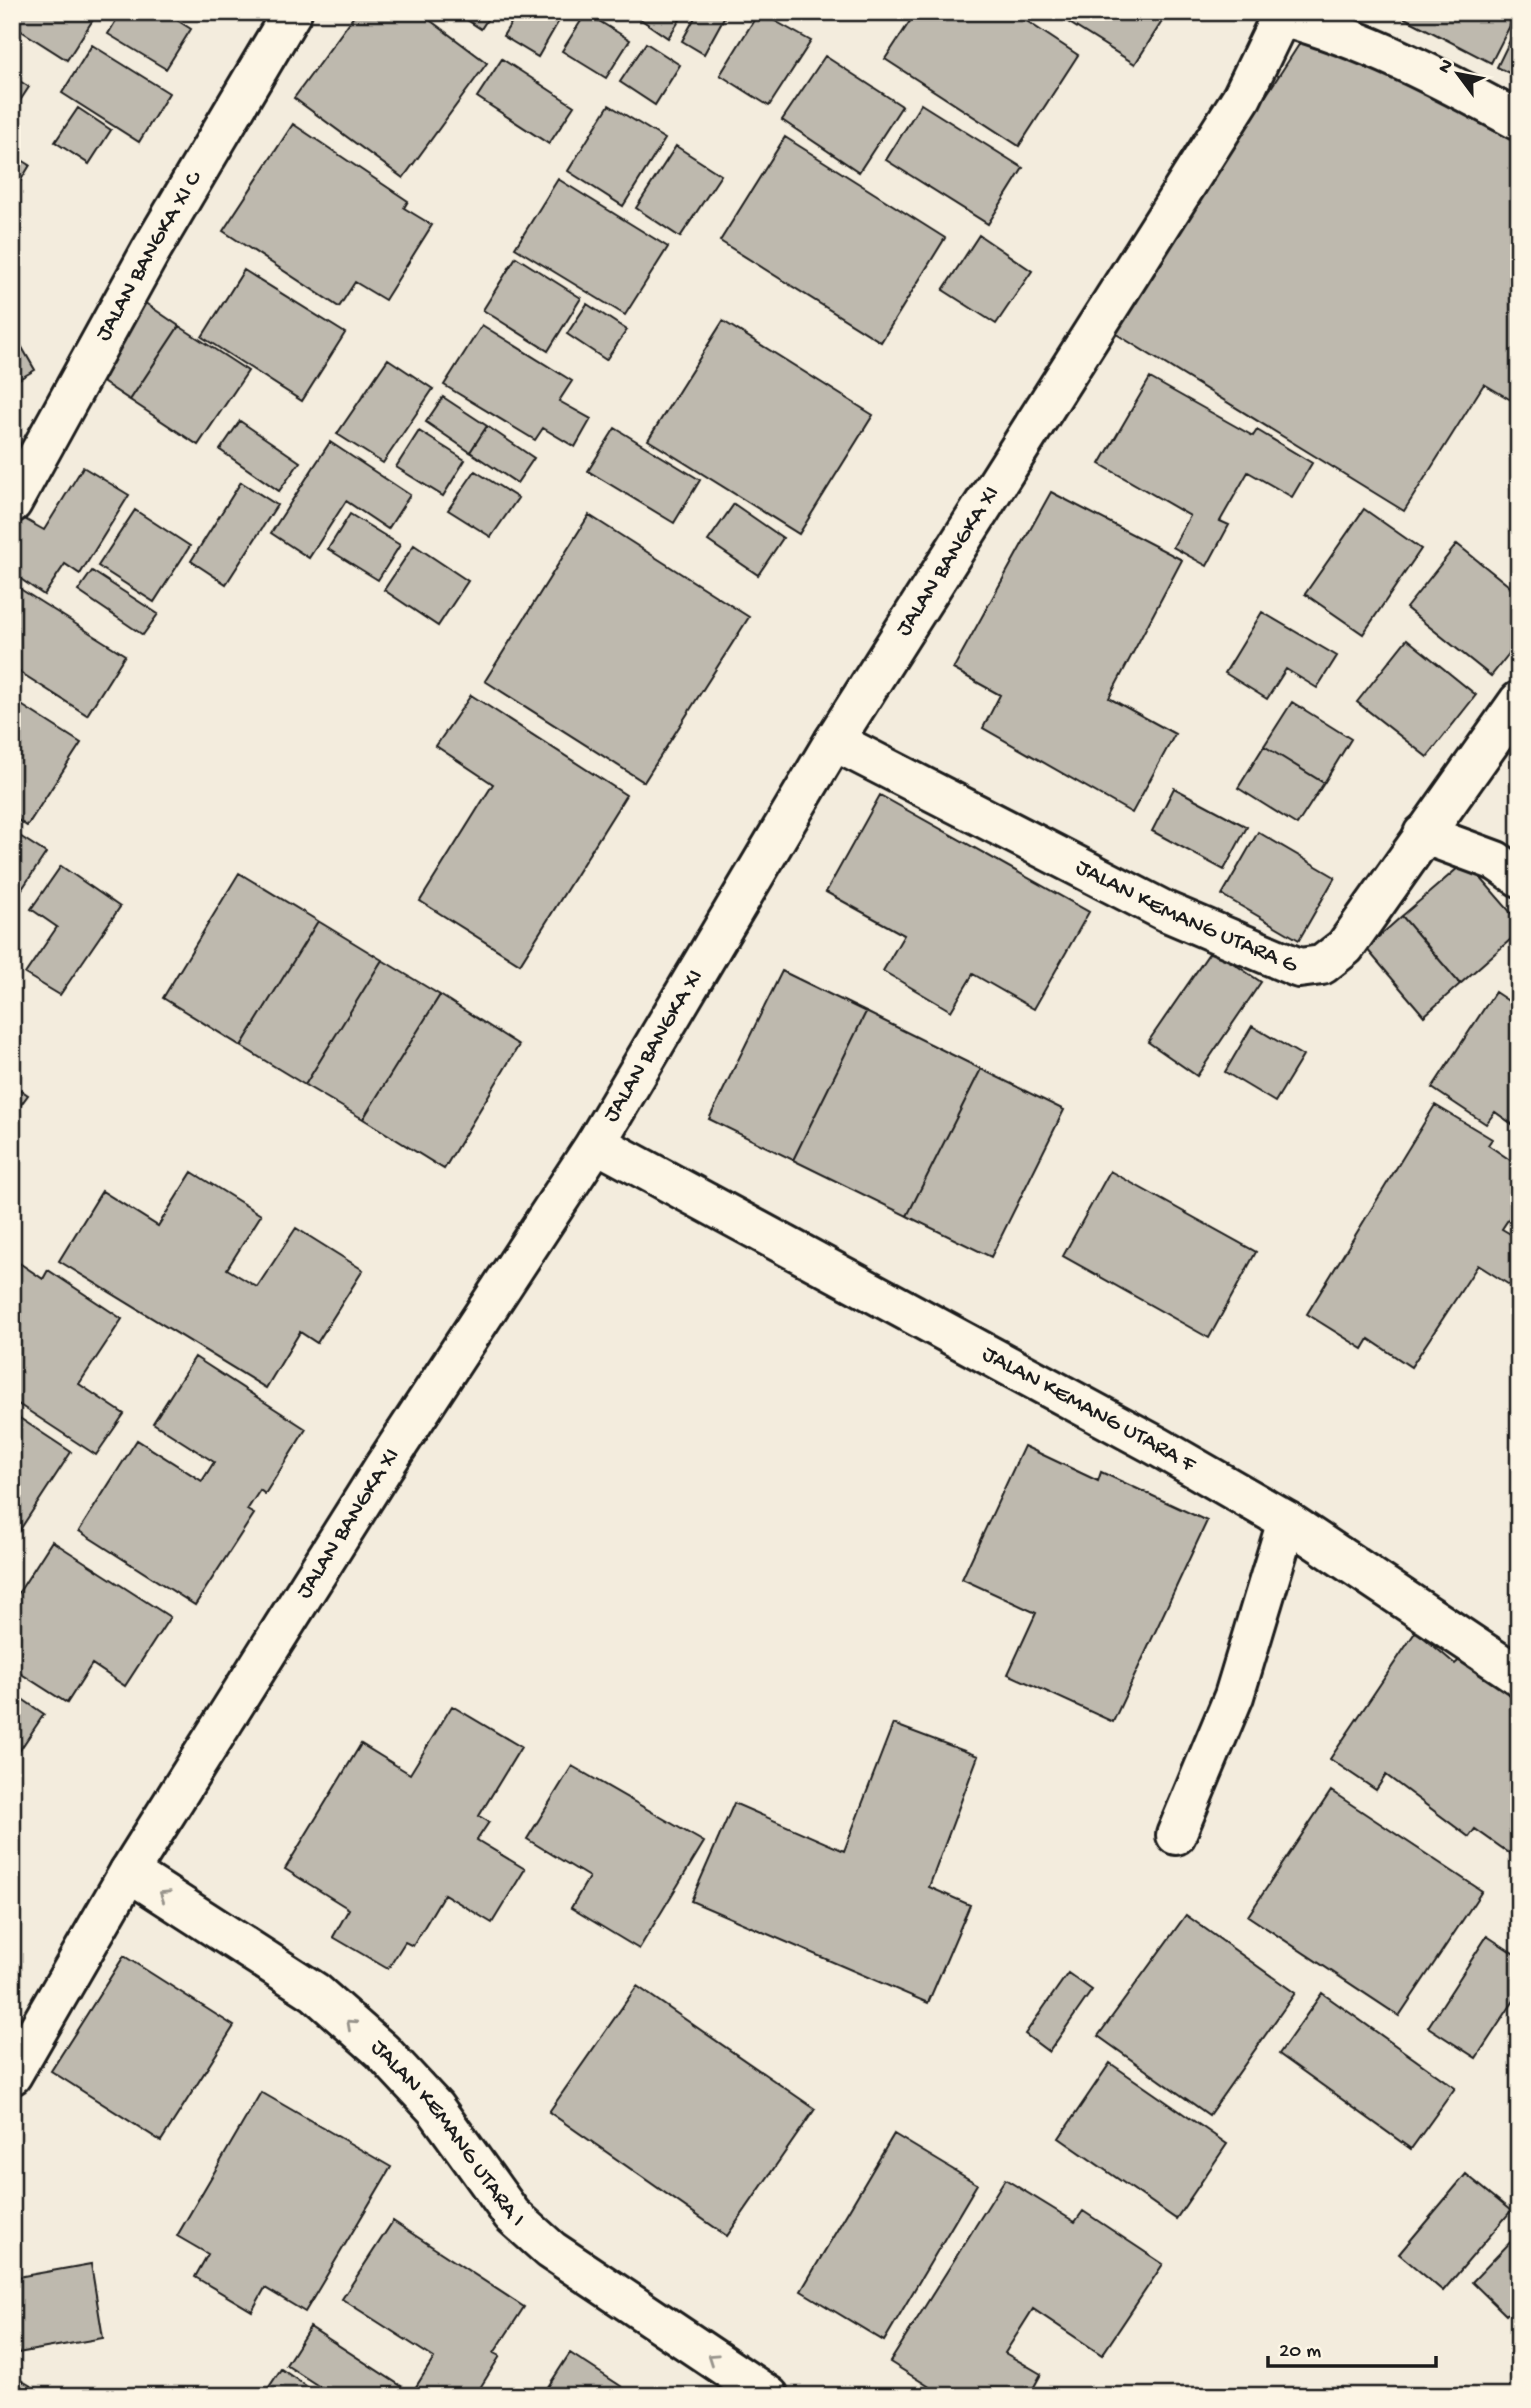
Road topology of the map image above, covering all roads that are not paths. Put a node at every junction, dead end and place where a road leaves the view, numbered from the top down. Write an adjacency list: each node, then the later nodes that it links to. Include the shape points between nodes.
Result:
1 (292, 12): 4 (street, JALAN BANGKA XI C, via 150,252)
2 (1282, 14): 3 (street, via 1335,30); 6 (street, JALAN BANGKA XI, via 1242,97)
3 (1519, 121)
4 (12, 503)
5 (1519, 701): 7 (street, JALAN KEMANG UTARA G)
6 (834, 741): 7 (street, JALAN KEMANG UTARA G, via 1167,912 1299,968 1322,965 1345,947); 9 (street, JALAN BANGKA XI)
7 (1423, 834): 8 (street, via 1496,862)
8 (1519, 877)
9 (596, 1143): 10 (street, JALAN KEMANG UTARA F); 13 (street, JALAN BANGKA XI, via 383,1468)
10 (1287, 1521): 11 (street, JALAN KEMANG UTARA F); 12 (street, via 1234,1696)
11 (1519, 1676)
12 (1176, 1835)
13 (129, 1872): 14 (street, JALAN BANGKA XI); 15 (street, JALAN KEMANG UTARA I, one-way to 13, via 551,2250 512,2215 435,2108 382,2051 315,1992)
14 (12, 2075)
15 (769, 2396)

